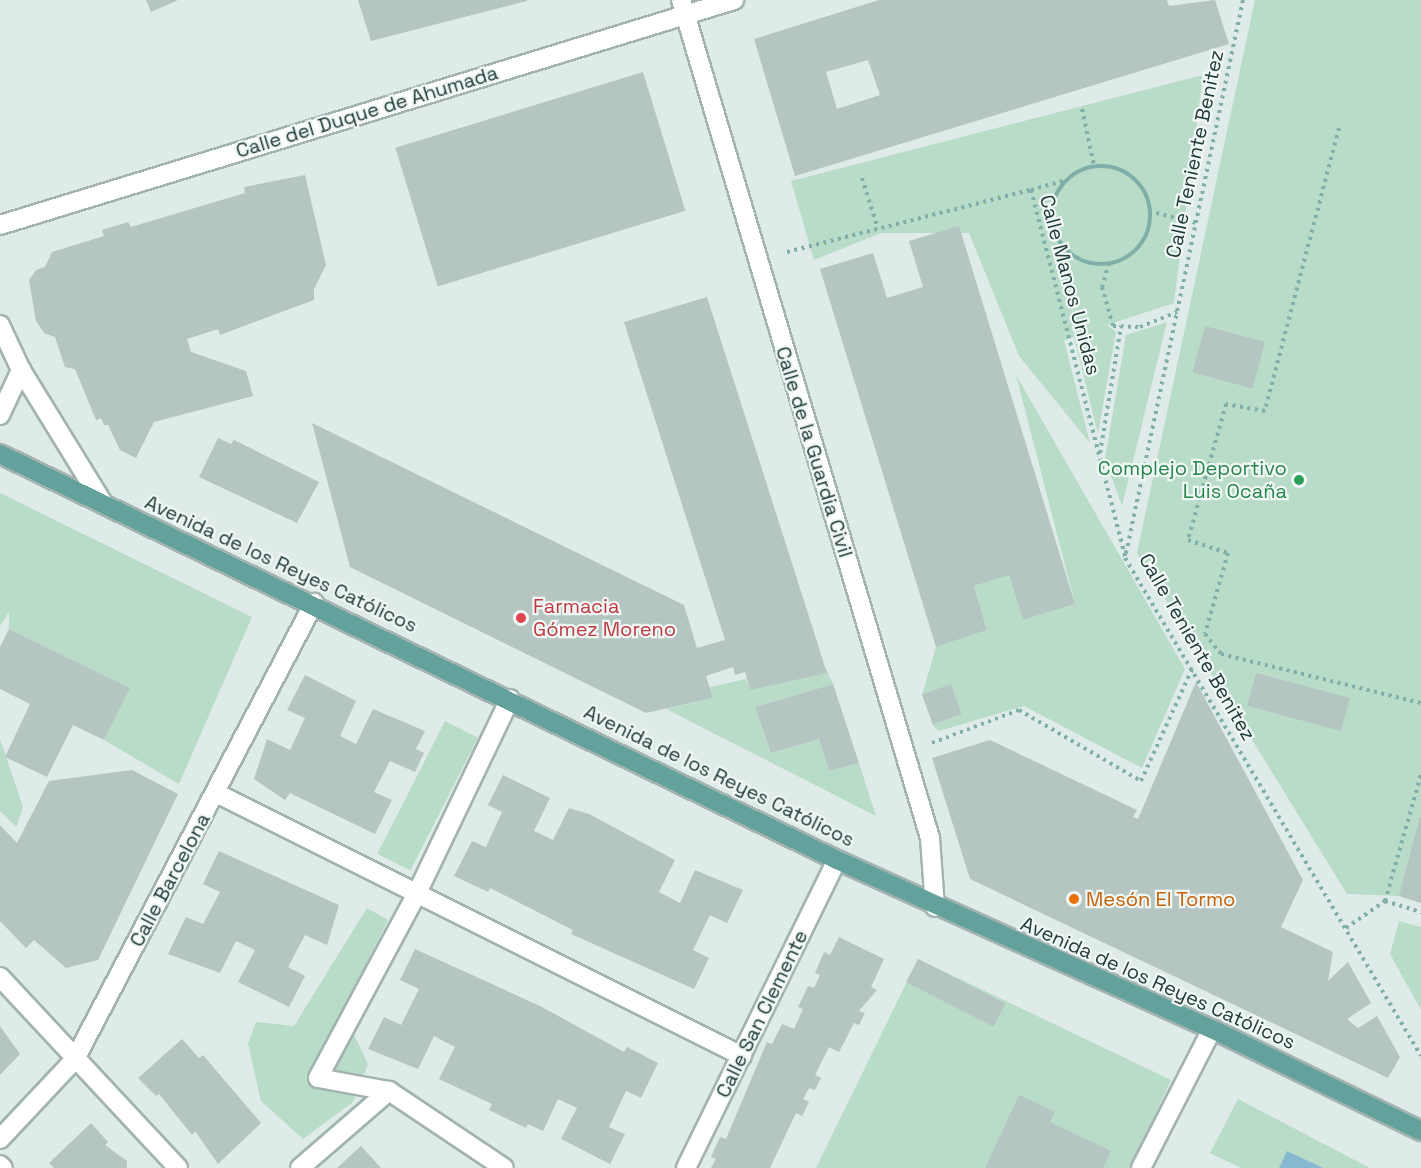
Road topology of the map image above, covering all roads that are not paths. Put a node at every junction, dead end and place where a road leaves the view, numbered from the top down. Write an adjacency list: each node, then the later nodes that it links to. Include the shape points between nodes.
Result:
1 (734, 0): 2 (street, Calle del Duque de Ahumada)
2 (683, 7): 3 (street, Calle del Duque de Ahumada); 14 (street, Calle de la Guardia Civil, via 930,838)
3 (0, 225)
4 (0, 325): 5 (street)
5 (21, 370): 6 (street); 8 (street)
6 (0, 415)
7 (0, 454): 8 (main road, Avenida de los Reyes Católicos)
8 (104, 505): 9 (main road, Avenida de los Reyes Católicos)
9 (314, 603): 10 (main road, Avenida de los Reyes Católicos); 11 (street, Calle Barcelona)
10 (510, 699): 12 (main road, Avenida de los Reyes Católicos); 13 (street)
11 (216, 794): 13 (street); 18 (street, Calle Barcelona)
12 (837, 860): 14 (main road, Avenida de los Reyes Católicos); 17 (street, Calle San Clemente)
13 (417, 893): 17 (street); 19 (street, via 318,1078)
14 (935, 906): 16 (main road, Avenida de los Reyes Católicos)
15 (0, 977): 18 (street)
16 (1212, 1029): 20 (main road, Avenida de los Reyes Católicos); 26 (street)
17 (742, 1056): 25 (street, Calle San Clemente)
18 (75, 1059): 21 (street, Calle Barcelona); 22 (street)
19 (389, 1091): 23 (street); 24 (street)
20 (1421, 1131)
21 (0, 1139)
22 (178, 1168)
23 (300, 1168)
24 (504, 1168)
25 (686, 1168)
26 (1141, 1168)

